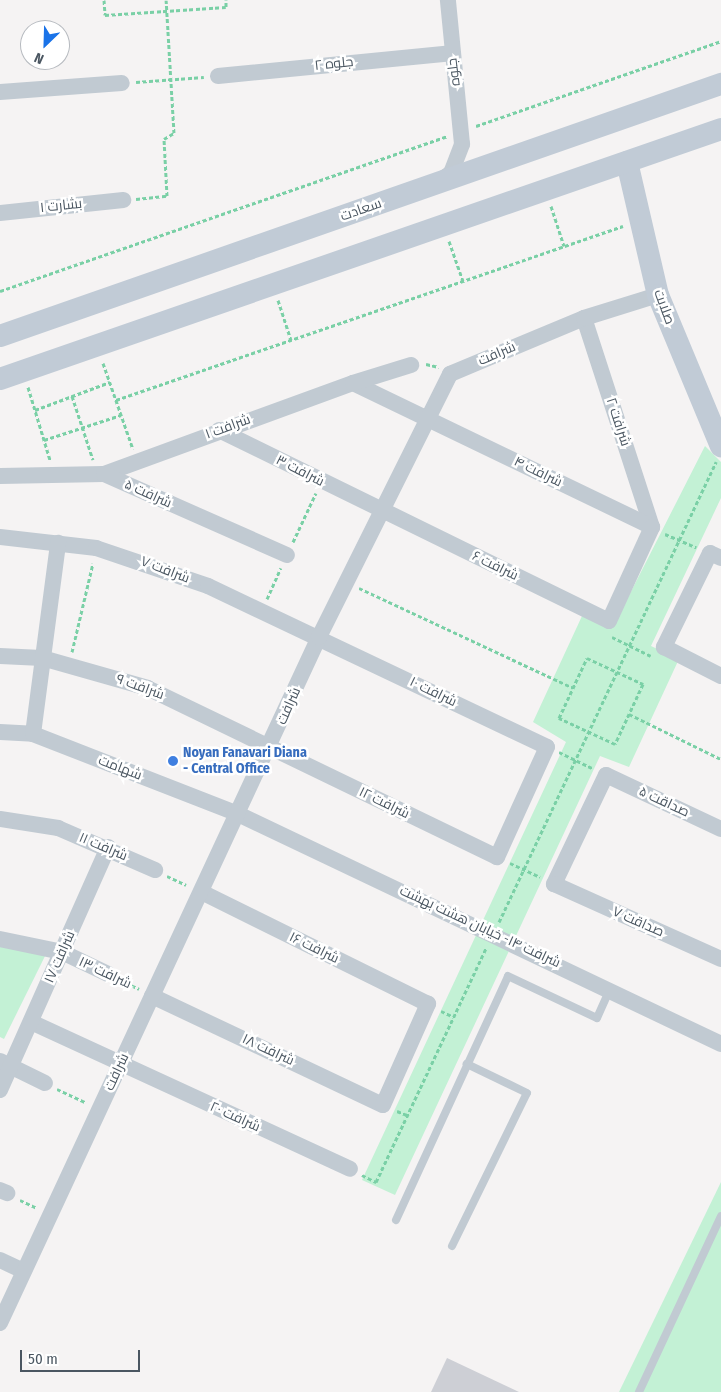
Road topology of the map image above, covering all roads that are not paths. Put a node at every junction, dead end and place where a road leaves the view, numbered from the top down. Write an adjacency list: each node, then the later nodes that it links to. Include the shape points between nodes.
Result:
1 (448, 0): 2 (street, جلوه)
2 (451, 53): 3 (street, جلوه ۲); 8 (street, جلوه)
3 (218, 76)
4 (122, 83): 6 (street)
5 (721, 84): 10 (street, سعادت)
6 (0, 92)
7 (721, 129): 9 (street)
8 (461, 138): 10 (street, via 482,161); 11 (street, via 451,173)
9 (627, 162): 14 (street, صلابت); 18 (street)
10 (493, 164): 11 (street, سعادت)
11 (437, 183): 16 (street, سعادت)
12 (122, 200): 13 (street, بشارت ۱)
13 (0, 213)
14 (658, 295): 15 (street, شرافت); 22 (street, صلابت)
15 (584, 318): 20 (street, شرافت, via 450,374); 26 (street, شرافت ۲)
16 (0, 336)
17 (411, 365): 19 (street, شرافت ۱)
18 (0, 379)
19 (353, 383): 20 (street); 21 (street, شرافت ۱)
20 (425, 418): 25 (street, شرافت); 26 (street, شرافت ۴)
21 (220, 430): 23 (street, شرافت ۱); 25 (street, شرافت ۳)
22 (721, 446)
23 (104, 474): 24 (street, شرافت ۵); 29 (street, شرافت ۵)
24 (0, 476)
25 (381, 511): 26 (street, شرافت ۶, via 609,621); 31 (street, شرافت)
26 (652, 527)
27 (0, 537): 28 (street, شرافت ۷)
28 (58, 544): 31 (street, شرافت ۷, via 96,548 208,586); 33 (street)
29 (287, 555)
30 (716, 555): 34 (street, via 664,647)
31 (319, 637): 37 (street, شرافت); 42 (street, شرافت ۱۰, via 547,747)
32 (0, 656): 33 (street, شرافت ۹)
33 (42, 658): 36 (street); 37 (street, شرافت ۹, via 148,688)
34 (721, 676)
35 (0, 732): 36 (street, شهامت)
36 (34, 734): 38 (street, شهامت)
37 (270, 748): 38 (street, شرافت); 42 (street, شرافت ۱۲)
38 (238, 814): 45 (street, شرافت); 50 (street, شرافت ۱۴- خیابان هشت بهشت)
39 (0, 819): 41 (street, شرافت ۱۱, via 58,828)
40 (721, 829): 44 (street, صداقت ۵, via 606,775)
41 (108, 847): 43 (street, شرافت ۱۱); 47 (street, شرافت ۱۷)
42 (497, 857)
43 (155, 870)
44 (554, 884): 48 (street, صداقت ۷)
45 (201, 892): 51 (street, شرافت); 59 (street, شرافت ۱۶, via 428,1004)
46 (0, 939): 47 (street, شرافت ۱۳)
47 (62, 952): 49 (street, شرافت ۱۳); 52 (street, شرافت ۱۷)
48 (721, 959)
49 (108, 974)
50 (610, 989): 53 (street, شرافت ۱۴- خیابان هشت بهشت); 55 (lane, via 597,1018 508,976)
51 (152, 996): 56 (street, شرافت); 59 (street, شرافت ۱۸)
52 (31, 1022): 54 (street, شرافت ۱۷); 56 (street, شرافت ۲۰)
53 (721, 1044)
54 (5, 1064): 57 (street); 58 (street, شرافت ۱۷)
55 (467, 1064): 62 (lane); 63 (lane, via 527,1092)
56 (120, 1065): 60 (street, شرافت ۲۰); 65 (street, شرافت)
57 (45, 1083)
58 (0, 1090)
59 (383, 1105)
60 (350, 1169)
61 (721, 1216): 67 (lane)
62 (396, 1220)
63 (452, 1246)
64 (0, 1260): 65 (street)
65 (24, 1271): 66 (street, شرافت)
66 (0, 1323)
67 (639, 1392)

